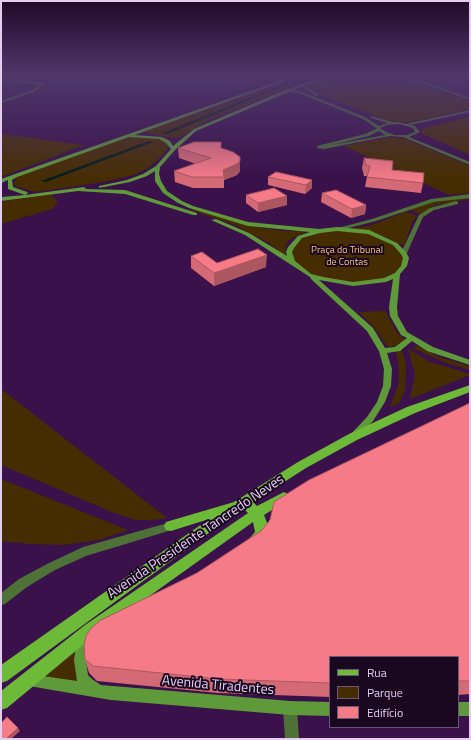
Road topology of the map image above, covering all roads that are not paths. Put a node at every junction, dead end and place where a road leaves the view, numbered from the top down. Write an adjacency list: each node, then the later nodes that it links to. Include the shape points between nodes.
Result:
1 (199, 111): 13 (main road)
2 (240, 111): 15 (main road, via 195,130)
3 (345, 111): 9 (street, via 364,118)
4 (355, 111): 7 (street)
5 (470, 111): 8 (street)
6 (470, 114): 10 (street)
7 (392, 123): 8 (street); 9 (street)
8 (405, 124): 10 (street)
9 (378, 128): 11 (street); 11 (street, via 367,135 319,147)
10 (418, 133): 12 (street)
11 (389, 135): 12 (street)
12 (401, 136): 17 (street)
13 (120, 138): 15 (main road, via 160,138 168,142); 19 (main road)
14 (427, 140): 16 (street)
15 (173, 149): 18 (main road)
16 (470, 159)
17 (470, 164)
18 (158, 166): 21 (main road, via 145,175 128,181); 26 (main road, via 158,181 165,192)
19 (15, 176): 20 (main road); 22 (main road, via 10,180 10,188)
20 (1, 181)
21 (80, 190): 22 (main road); 27 (main road, via 125,192)
22 (38, 194): 24 (main road)
23 (470, 196): 28 (street, via 433,200)
24 (1, 199)
25 (470, 201): 30 (street, via 444,205 421,216)
26 (191, 207): 27 (main road); 29 (main road, via 248,224)
27 (185, 210): 31 (main road, via 239,229)
28 (338, 229): 29 (main road); 30 (main road, via 358,230 377,235 395,244)
29 (319, 231): 31 (main road, via 295,241 289,252)
30 (404, 253): 32 (main road, via 405,262)
31 (292, 262): 33 (main road)
32 (397, 274): 33 (main road, via 386,280 353,284 327,281); 34 (main road, via 392,307 401,330)
33 (309, 275): 35 (main road, via 370,330)
34 (411, 339): 35 (main road, via 397,349); 36 (main road, via 446,356)
35 (384, 351): 38 (main road, via 388,369 387,386 370,419)
36 (470, 363)
37 (470, 388): 38 (main road, Avenida Presidente Tancredo Neves, via 411,410)
38 (353, 437): 40 (main road, Avenida Presidente Tancredo Neves)
39 (292, 493): 41 (main road, Avenida Presidente Tancredo Neves)
40 (243, 502): 41 (main road); 42 (main road); 47 (main road, Avenida Presidente Tancredo Neves)
41 (257, 514): 43 (main road, via 262,528 261,534); 46 (main road, Avenida Presidente Tancredo Neves)
42 (171, 526): 45 (street, via 83,552 28,580)
43 (240, 549)
44 (172, 589): 46 (main road, via 123,617)
45 (1, 600)
46 (90, 630): 48 (main road, Avenida Presidente Tancredo Neves); 49 (main road, via 82,646 82,678 87,684)
47 (1, 675)
48 (27, 680): 49 (main road, Avenida Tiradentes); 50 (main road, Avenida Presidente Tancredo Neves)
49 (102, 692): 51 (main road, Avenida Tiradentes)
50 (1, 702)
51 (290, 708): 52 (main road, Avenida Tiradentes); 55 (street)
52 (329, 709)
53 (459, 709): 54 (main road)
54 (470, 709)
55 (292, 739)

